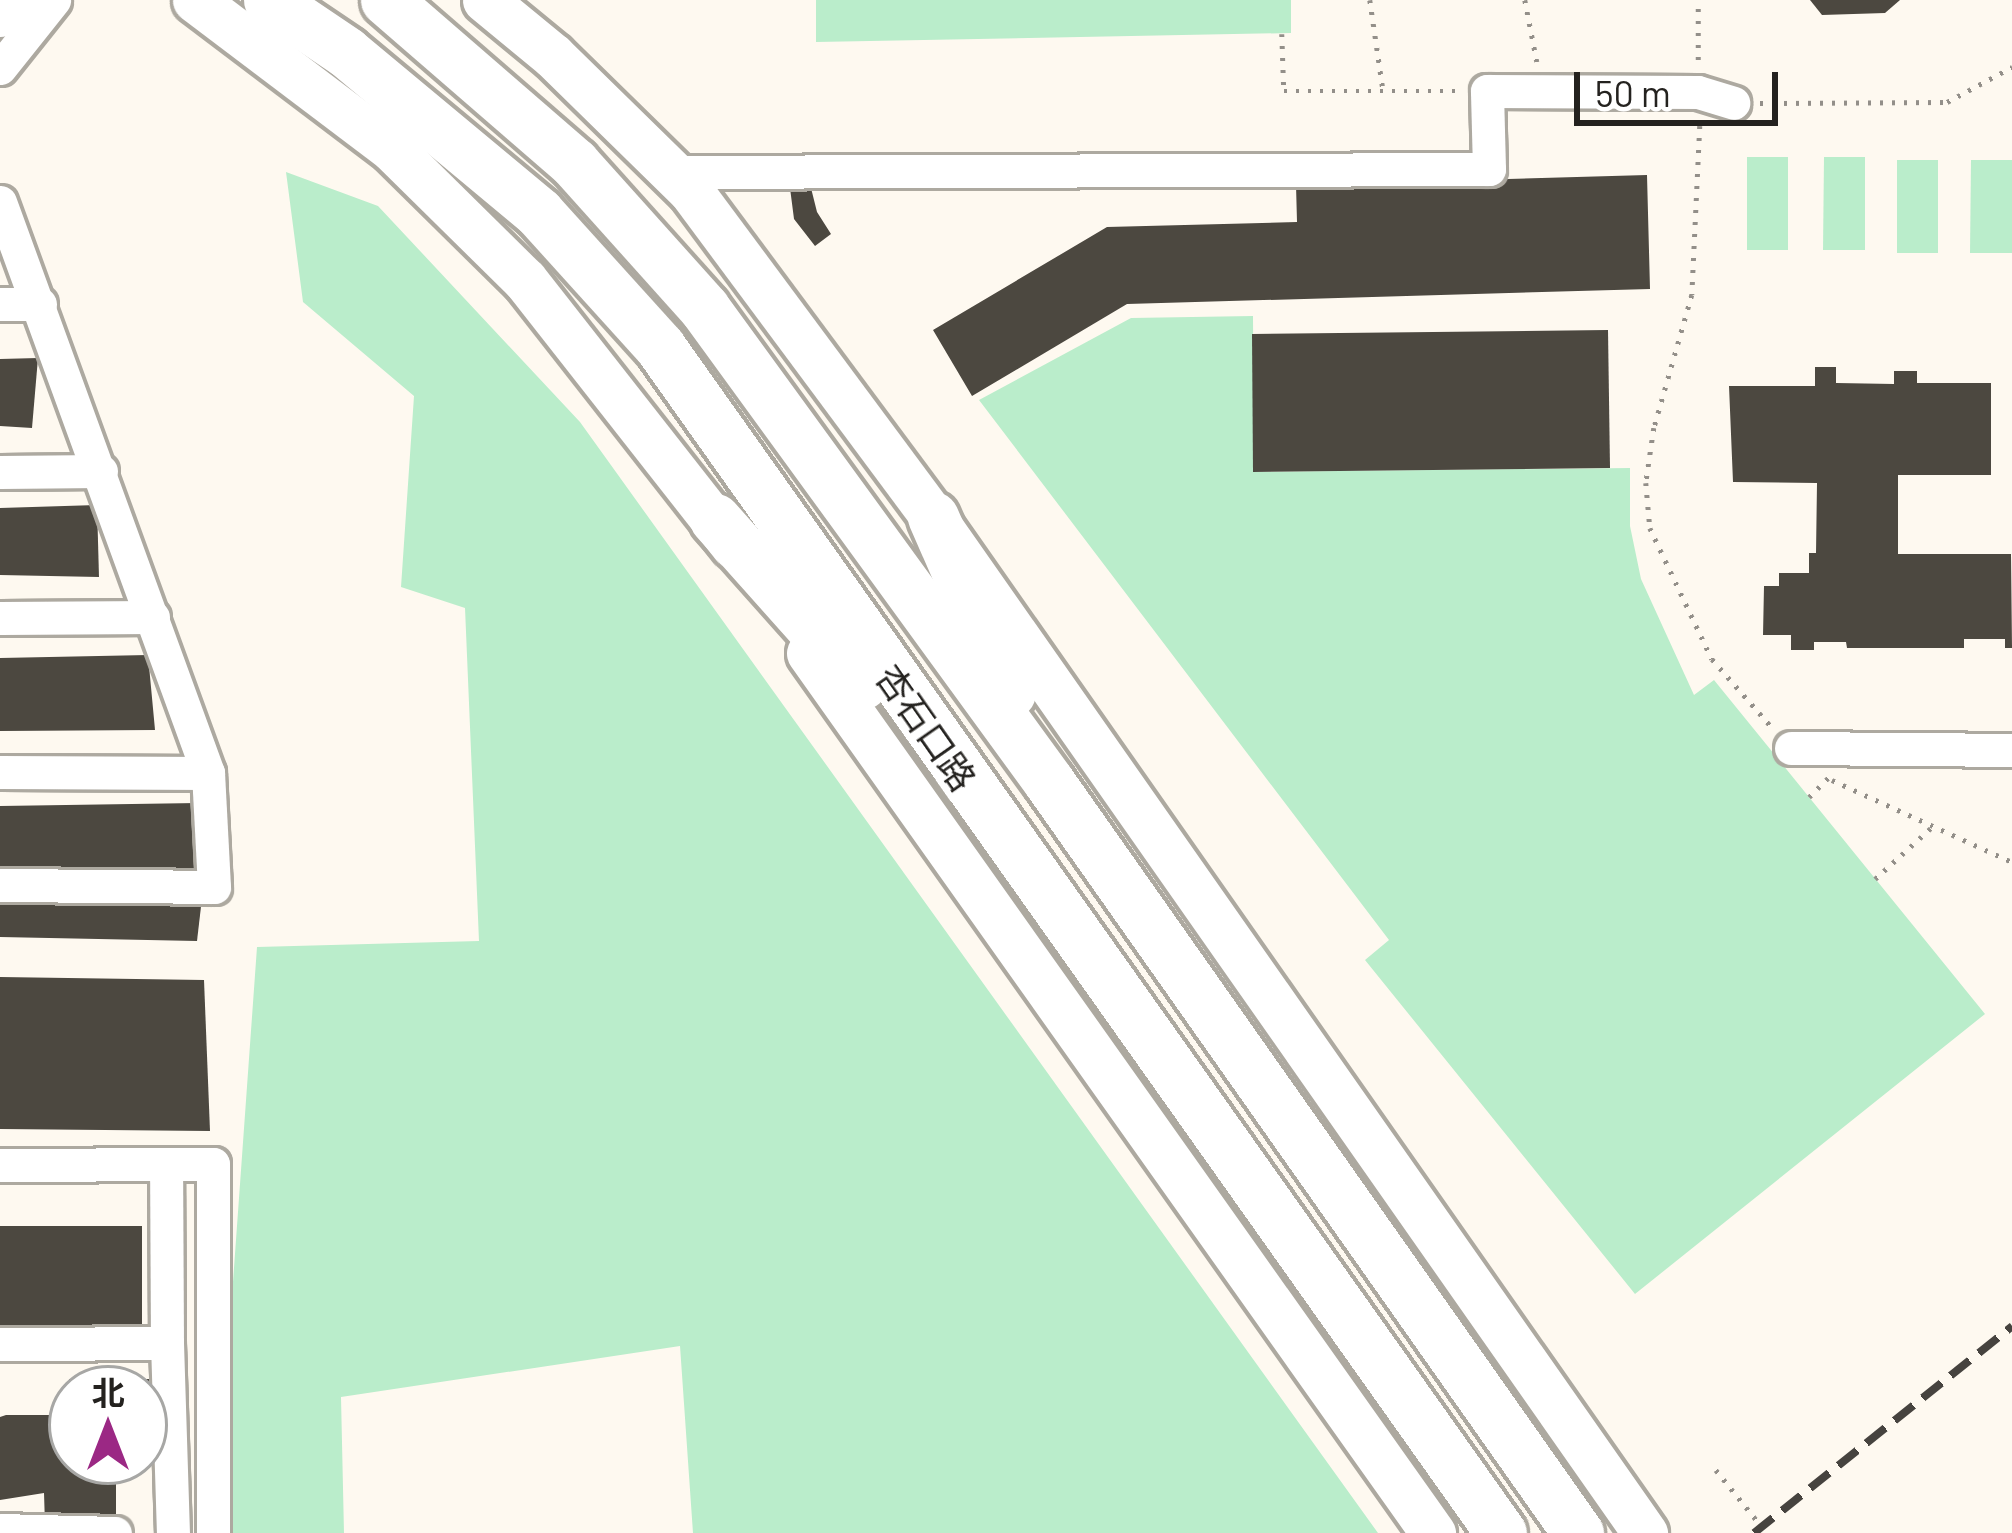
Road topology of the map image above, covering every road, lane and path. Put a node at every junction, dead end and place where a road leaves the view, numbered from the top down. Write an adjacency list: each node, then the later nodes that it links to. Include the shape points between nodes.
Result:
1 (20, 0): 10 (street)
2 (55, 0): 13 (street)
3 (195, 0): 26 (street, via 393,150 525,280)
4 (269, 0): 37 (main road, 杏石口路, via 346,52 539,213 660,346)
5 (386, 0): 34 (main road, 杏石口路, via 574,163 704,308)
6 (485, 0): 19 (street)
7 (1370, 0): 14 (path)
8 (1526, 0): 16 (path)
9 (1699, 0): 17 (path)
10 (0, 20)
11 (1282, 34): 14 (path, via 1284,91)
12 (2012, 67): 18 (path, via 1947,101)
13 (0, 68)
14 (1383, 91): 15 (path)
15 (1487, 91): 16 (street); 19 (street, via 1489,169)
16 (1543, 91): 17 (street)
17 (1698, 92): 18 (street)
18 (1732, 103): 29 (path, via 1707,110 1697,132 1692,295 1654,428 1650,528 1712,659)
19 (671, 172): 25 (street)
20 (0, 202): 22 (street)
21 (0, 304): 22 (street)
22 (40, 304): 23 (street)
23 (101, 471): 24 (street); 27 (street)
24 (0, 472)
25 (933, 517): 34 (main road); 53 (street)
26 (715, 519): 37 (main road); 50 (street)
27 (153, 617): 28 (street); 32 (street)
28 (0, 618)
29 (1791, 748): 30 (street); 33 (path)
30 (2012, 750)
31 (0, 772): 32 (street)
32 (208, 773): 40 (street, via 214,886)
33 (1828, 778): 35 (path); 36 (path)
34 (1049, 782): 52 (main road, 杏石口路)
35 (1809, 797)
36 (1933, 826): 38 (path); 39 (path)
37 (1019, 859): 51 (main road, 杏石口路)
38 (2012, 862)
39 (1875, 879)
40 (0, 885)
41 (166, 1164): 42 (street); 43 (street); 49 (street, via 213,1164)
42 (0, 1165)
43 (167, 1343): 44 (street); 48 (street)
44 (0, 1344)
45 (1716, 1470): 54 (path)
46 (0, 1530): 47 (street)
47 (116, 1533)
48 (173, 1533)
49 (213, 1533)
50 (1432, 1533)
51 (1501, 1533)
52 (1578, 1533)
53 (1645, 1533)
54 (1767, 1533)

